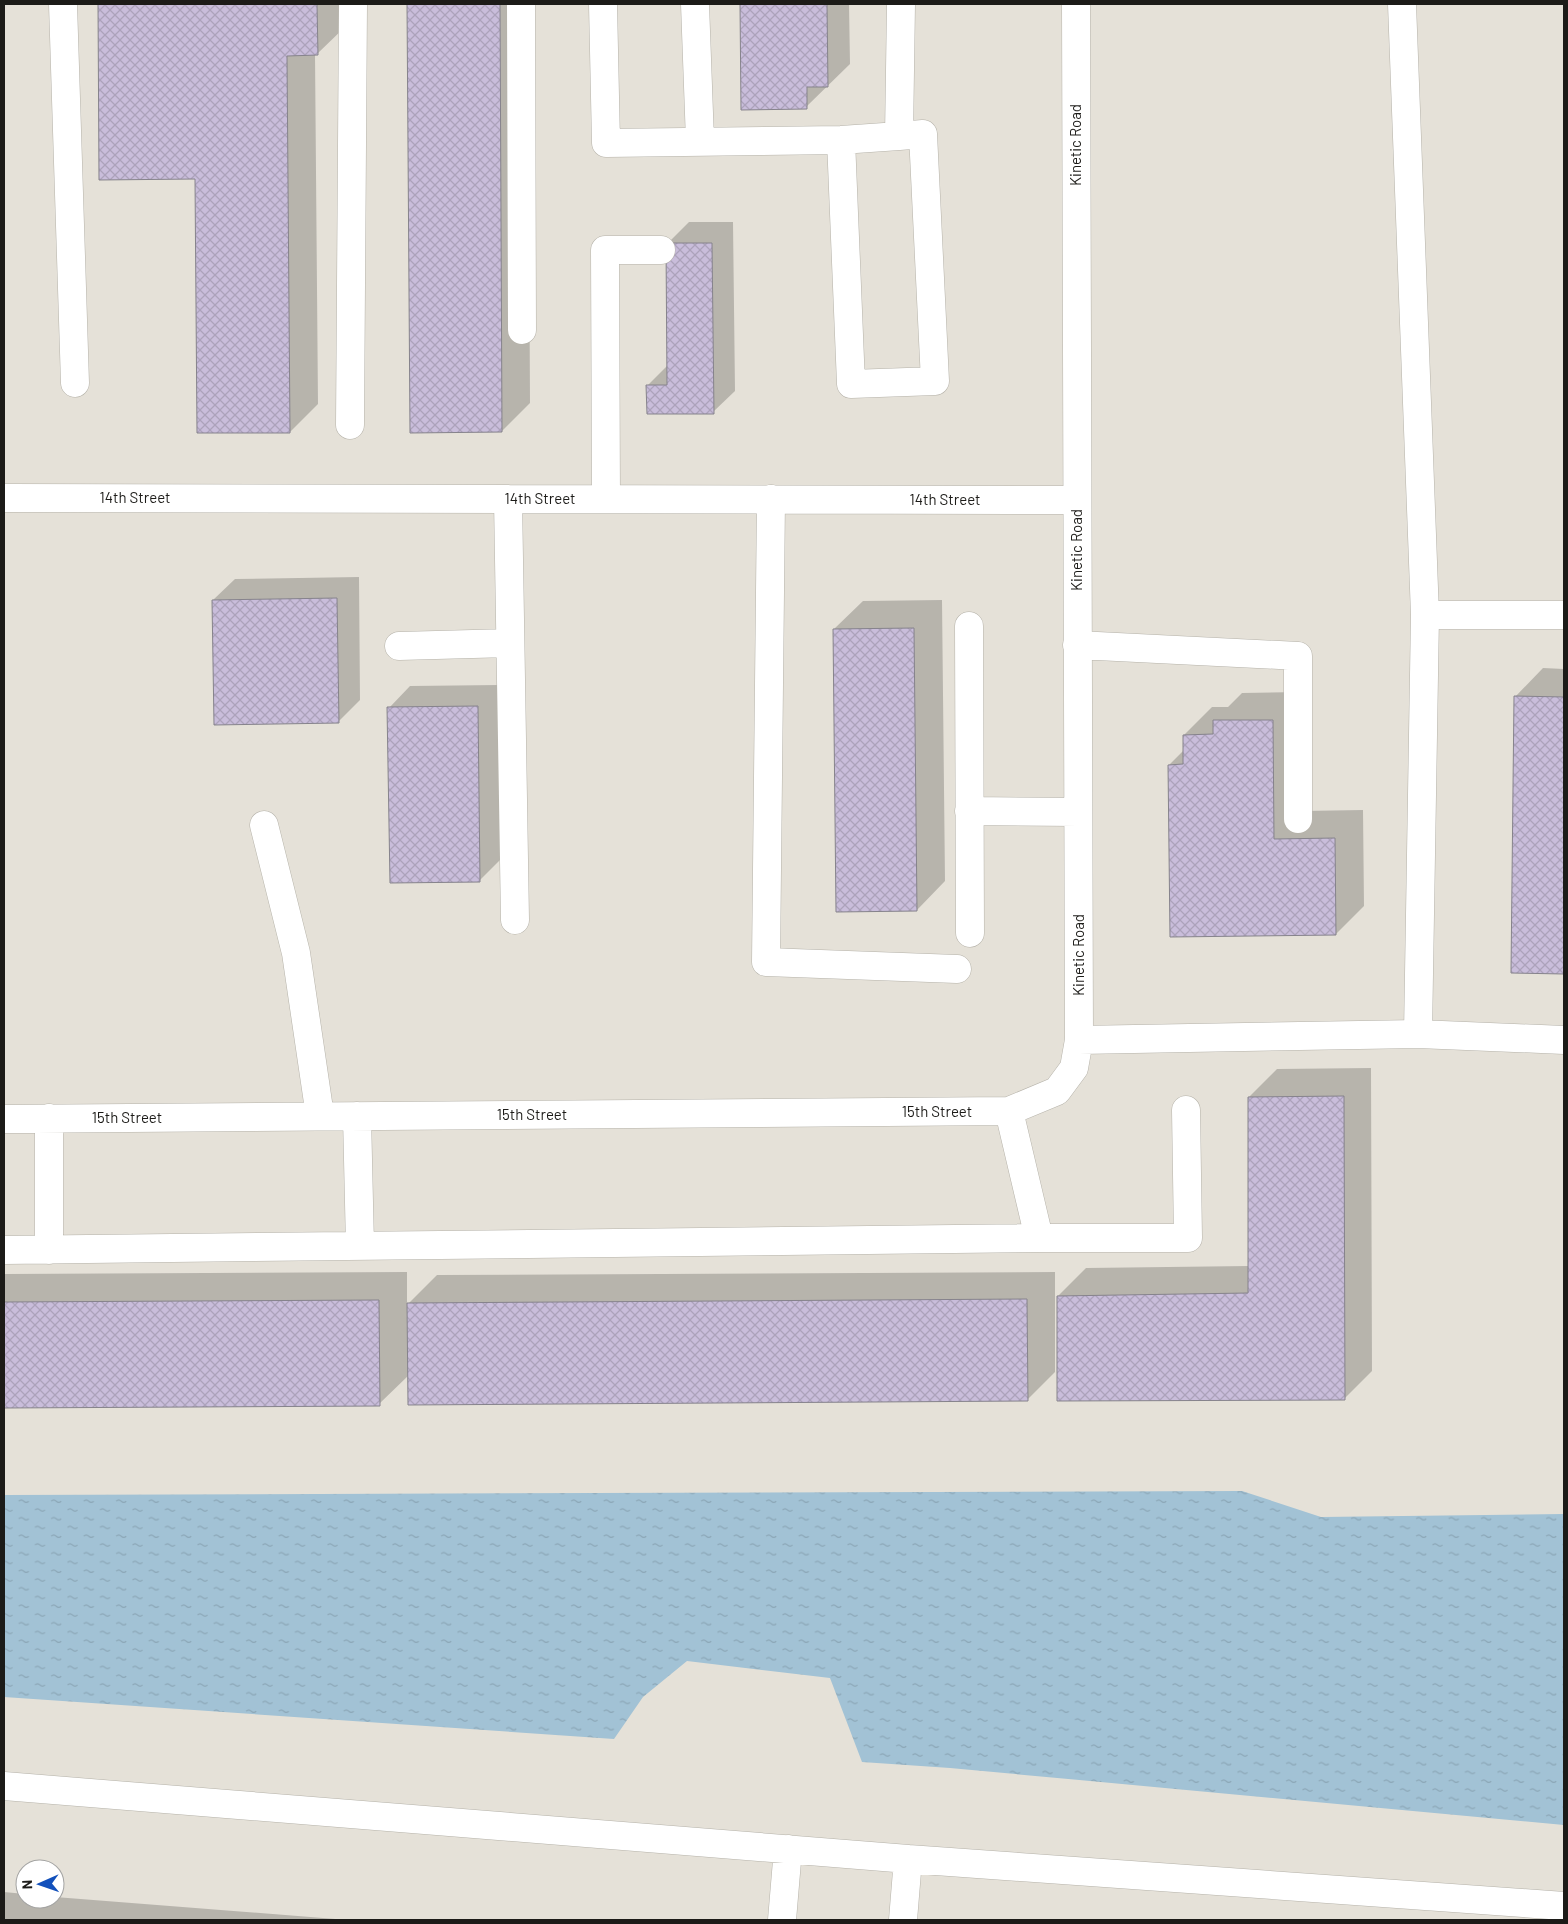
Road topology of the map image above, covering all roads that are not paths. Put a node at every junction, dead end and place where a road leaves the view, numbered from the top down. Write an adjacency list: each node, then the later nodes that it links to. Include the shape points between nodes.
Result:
1 (63, 4): 14 (street)
2 (353, 4): 15 (street)
3 (521, 4): 13 (street)
4 (603, 4): 11 (street, via 606,143)
5 (695, 4): 11 (street)
6 (901, 4): 9 (street)
7 (1076, 4): 20 (street, Kinetic Road)
8 (1402, 4): 21 (street)
9 (899, 136): 10 (street); 10 (street, via 923,134 935,381 851,384)
10 (841, 140): 11 (street)
11 (700, 141)
12 (661, 250): 18 (street, via 605,250)
13 (522, 330)
14 (75, 382)
15 (350, 425)
16 (4, 498): 17 (street, 14th Street)
17 (508, 499): 18 (street, 14th Street); 24 (street)
18 (606, 499): 19 (street, 14th Street)
19 (771, 499): 20 (street, 14th Street); 33 (street, via 766,962)
20 (1077, 500): 25 (street, Kinetic Road)
21 (1425, 615): 22 (street); 34 (street)
22 (1564, 615)
23 (969, 626): 27 (street)
24 (510, 643): 26 (street); 31 (street)
25 (1077, 645): 28 (street, Kinetic Road); 29 (street, via 1298,656)
26 (399, 646)
27 (969, 811): 28 (street); 32 (street)
28 (1078, 812): 35 (street, Kinetic Road)
29 (1298, 819)
30 (264, 825): 40 (street, via 296,952)
31 (515, 920)
32 (970, 933)
33 (957, 969)
34 (1418, 1034): 35 (street); 36 (street)
35 (1079, 1040): 37 (street, Kinetic Road, via 1074,1068)
36 (1564, 1040)
37 (1057, 1091): 39 (street, 15th Street)
38 (1186, 1110): 44 (street, via 1188,1238)
39 (1009, 1111): 41 (street, 15th Street); 44 (street)
40 (320, 1116): 41 (street, 15th Street); 43 (street, 15th Street)
41 (357, 1116): 45 (street)
42 (4, 1118): 43 (street, 15th Street)
43 (49, 1118): 47 (street)
44 (1039, 1238): 45 (street)
45 (360, 1246): 47 (street)
46 (4, 1250): 47 (street)
47 (50, 1250)
48 (4, 1786): 49 (street)
49 (788, 1849): 50 (street); 53 (street)
50 (908, 1859): 52 (street); 54 (street)
51 (1564, 1906): 52 (street)
52 (1483, 1910)
53 (782, 1920)
54 (903, 1920)

